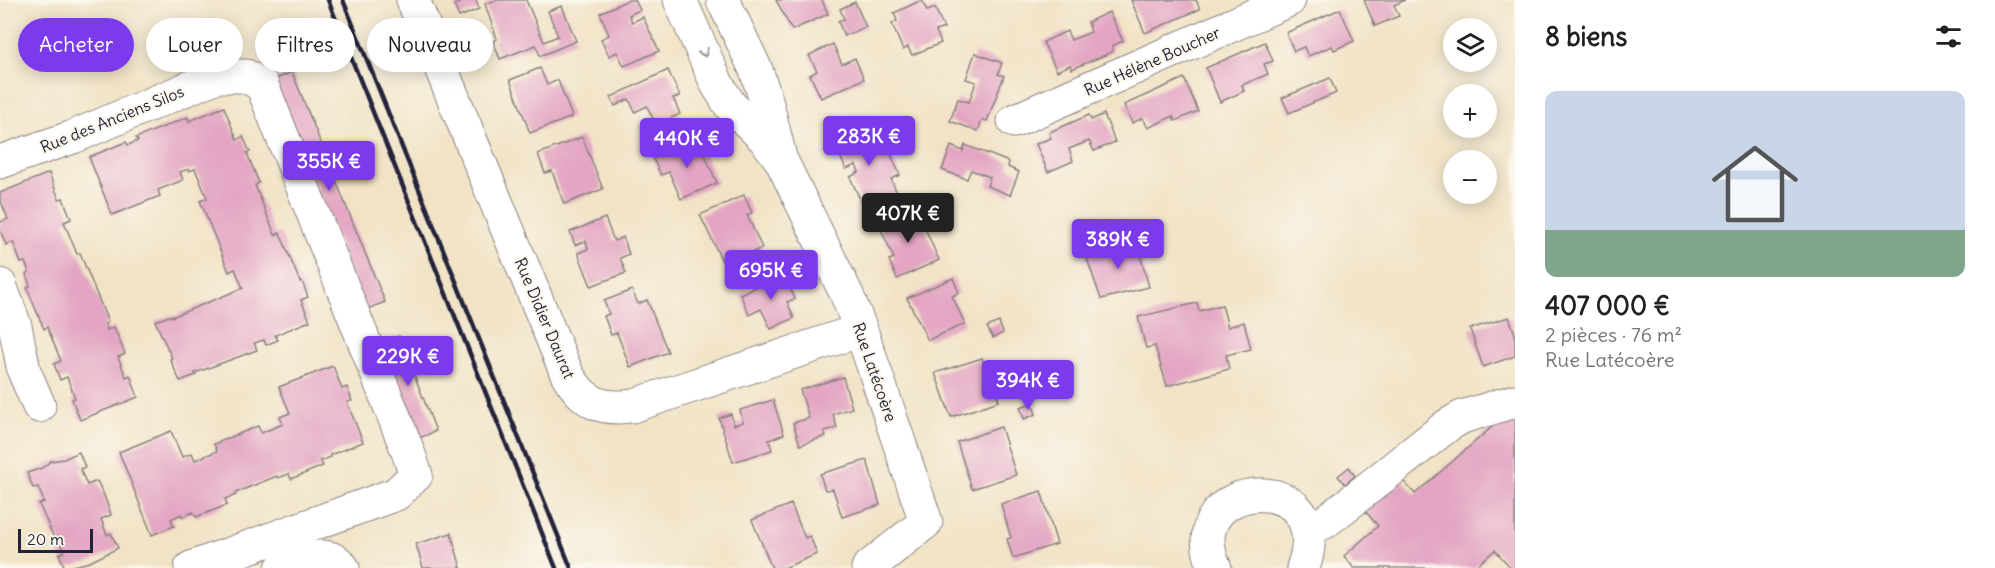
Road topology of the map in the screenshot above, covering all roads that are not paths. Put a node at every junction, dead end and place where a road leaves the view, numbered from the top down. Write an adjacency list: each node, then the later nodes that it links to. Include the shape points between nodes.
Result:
1 (413, 0): 9 (street, Rue Didier Daurat, via 567,374 590,401 615,408 632,406)
2 (680, 0): 6 (street, Rue Latécoère, one-way to 6, via 730,105)
3 (723, 0): 6 (street, Rue Latécoère, via 756,70)
4 (1289, 0): 5 (street, Rue Hélène Boucher)
5 (1014, 121)
6 (781, 160): 9 (street, Rue Latécoère)
7 (0, 162): 13 (street, Rue des Anciens Silos, via 73,137 217,76 246,76 262,85 416,475 396,494)
8 (0, 285): 11 (street, via 15,326 24,371)
9 (861, 330): 16 (street, Rue Latécoère, via 926,522)
10 (1515, 401): 12 (street, via 1448,425 1332,517)
11 (39, 406)
12 (1308, 530): 17 (street, via 1294,507 1283,500 1258,493 1239,498 1214,520 1209,552); 18 (street, via 1310,543)
13 (191, 568)
14 (282, 568): 15 (street, via 317,556 330,558)
15 (343, 568)
16 (868, 568)
17 (1215, 568)
18 (1304, 568)

